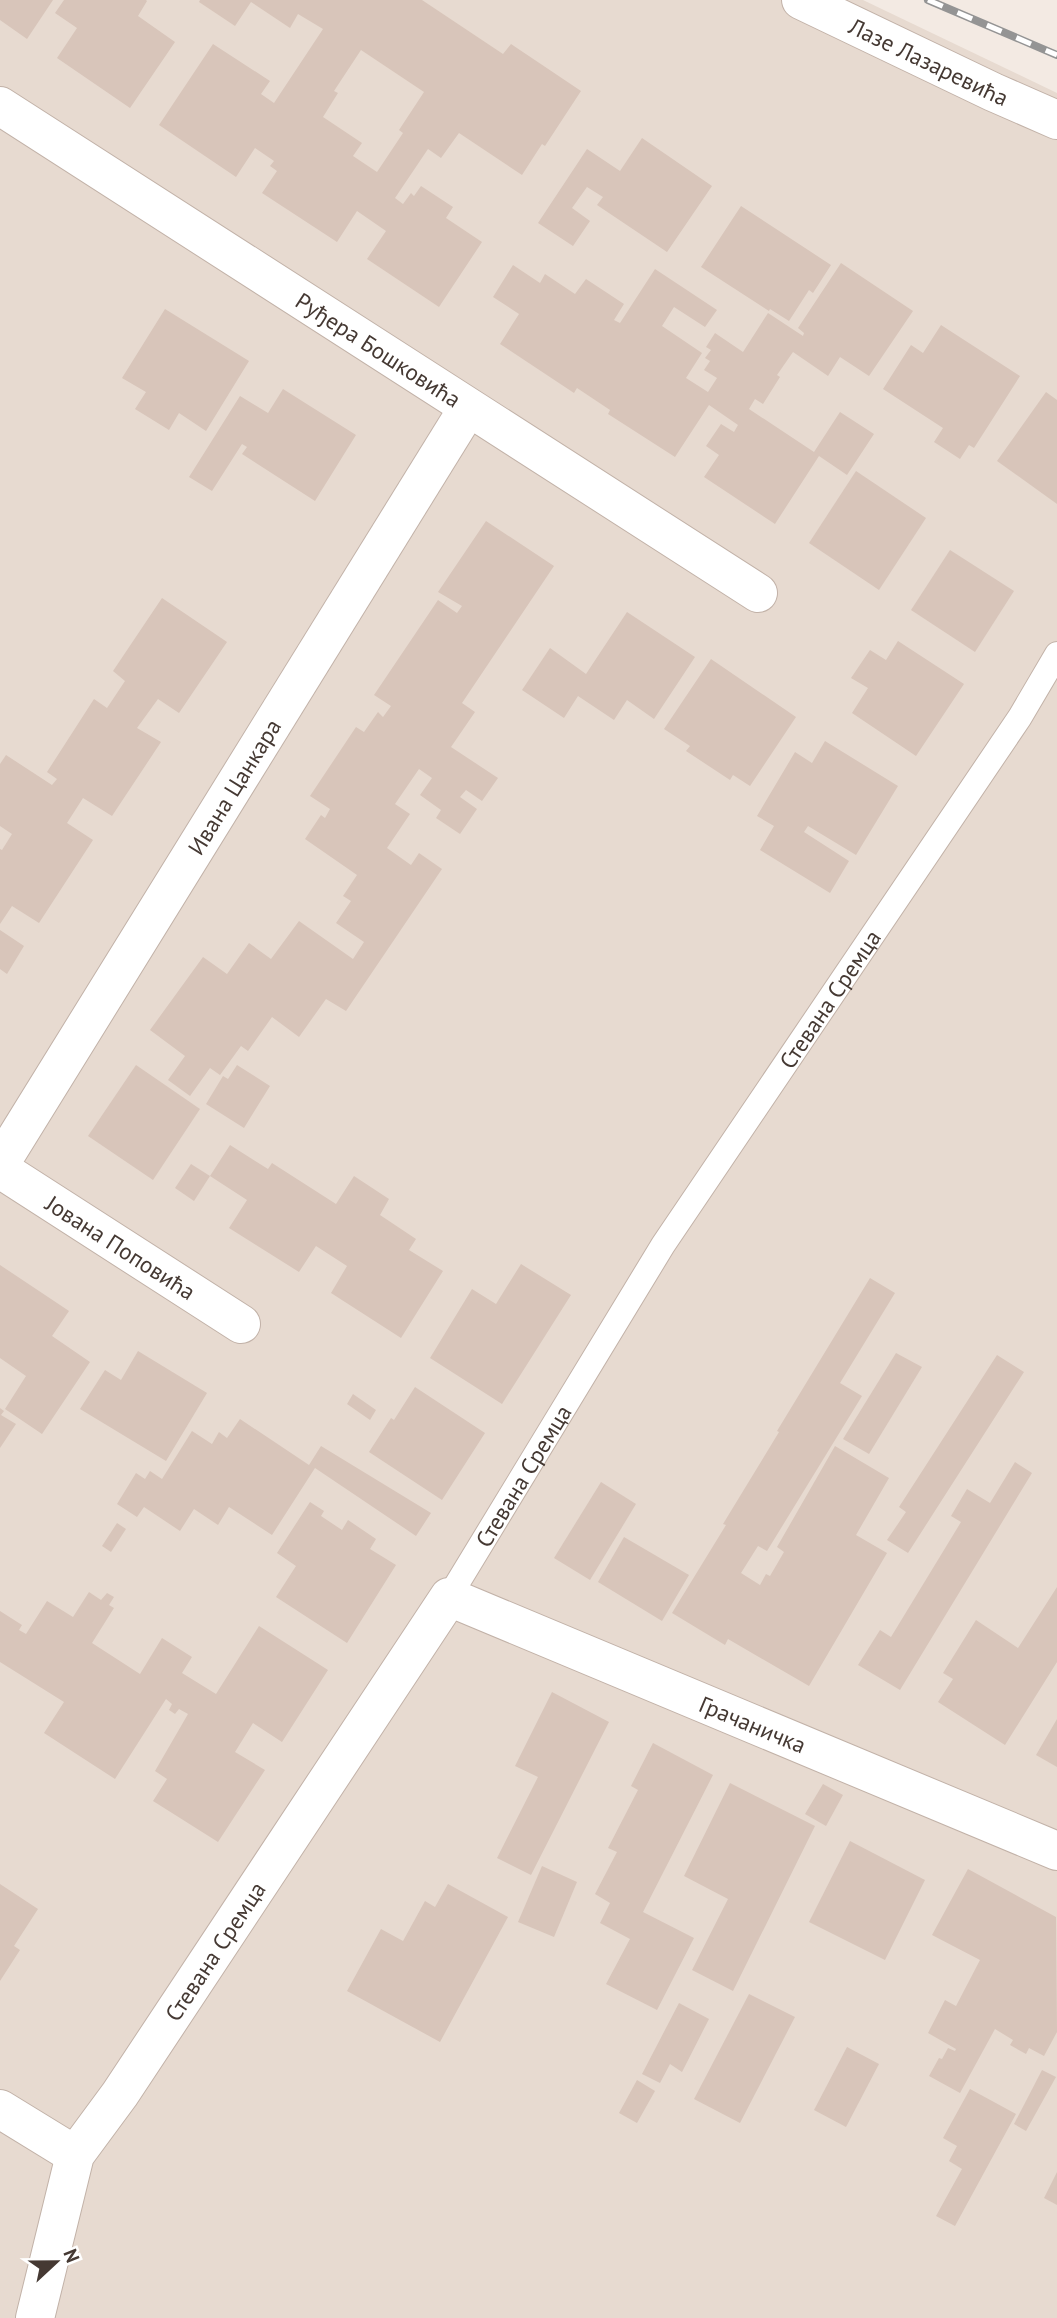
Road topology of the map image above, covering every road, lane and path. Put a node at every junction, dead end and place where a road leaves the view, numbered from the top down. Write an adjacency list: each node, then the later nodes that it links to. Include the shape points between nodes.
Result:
1 (801, 0): 3 (street, Лазе Лазаревића)
2 (0, 106): 4 (street, Руђера Бошковића)
3 (1057, 120)
4 (468, 408): 5 (street, Руђера Бошковића); 7 (street, Ивана Цанкара)
5 (758, 593)
6 (1057, 654): 9 (lane, Стевана Сремца, via 1020,717 663,1245)
7 (0, 1167): 8 (street, Јована Поповића)
8 (241, 1324)
9 (449, 1597): 10 (street, Грачаничка); 12 (street, Стевана Сремца, via 120,2095)
10 (1057, 1851)
11 (0, 2109): 12 (street)
12 (75, 2155): 13 (street, Стевана Сремца)
13 (35, 2318)

